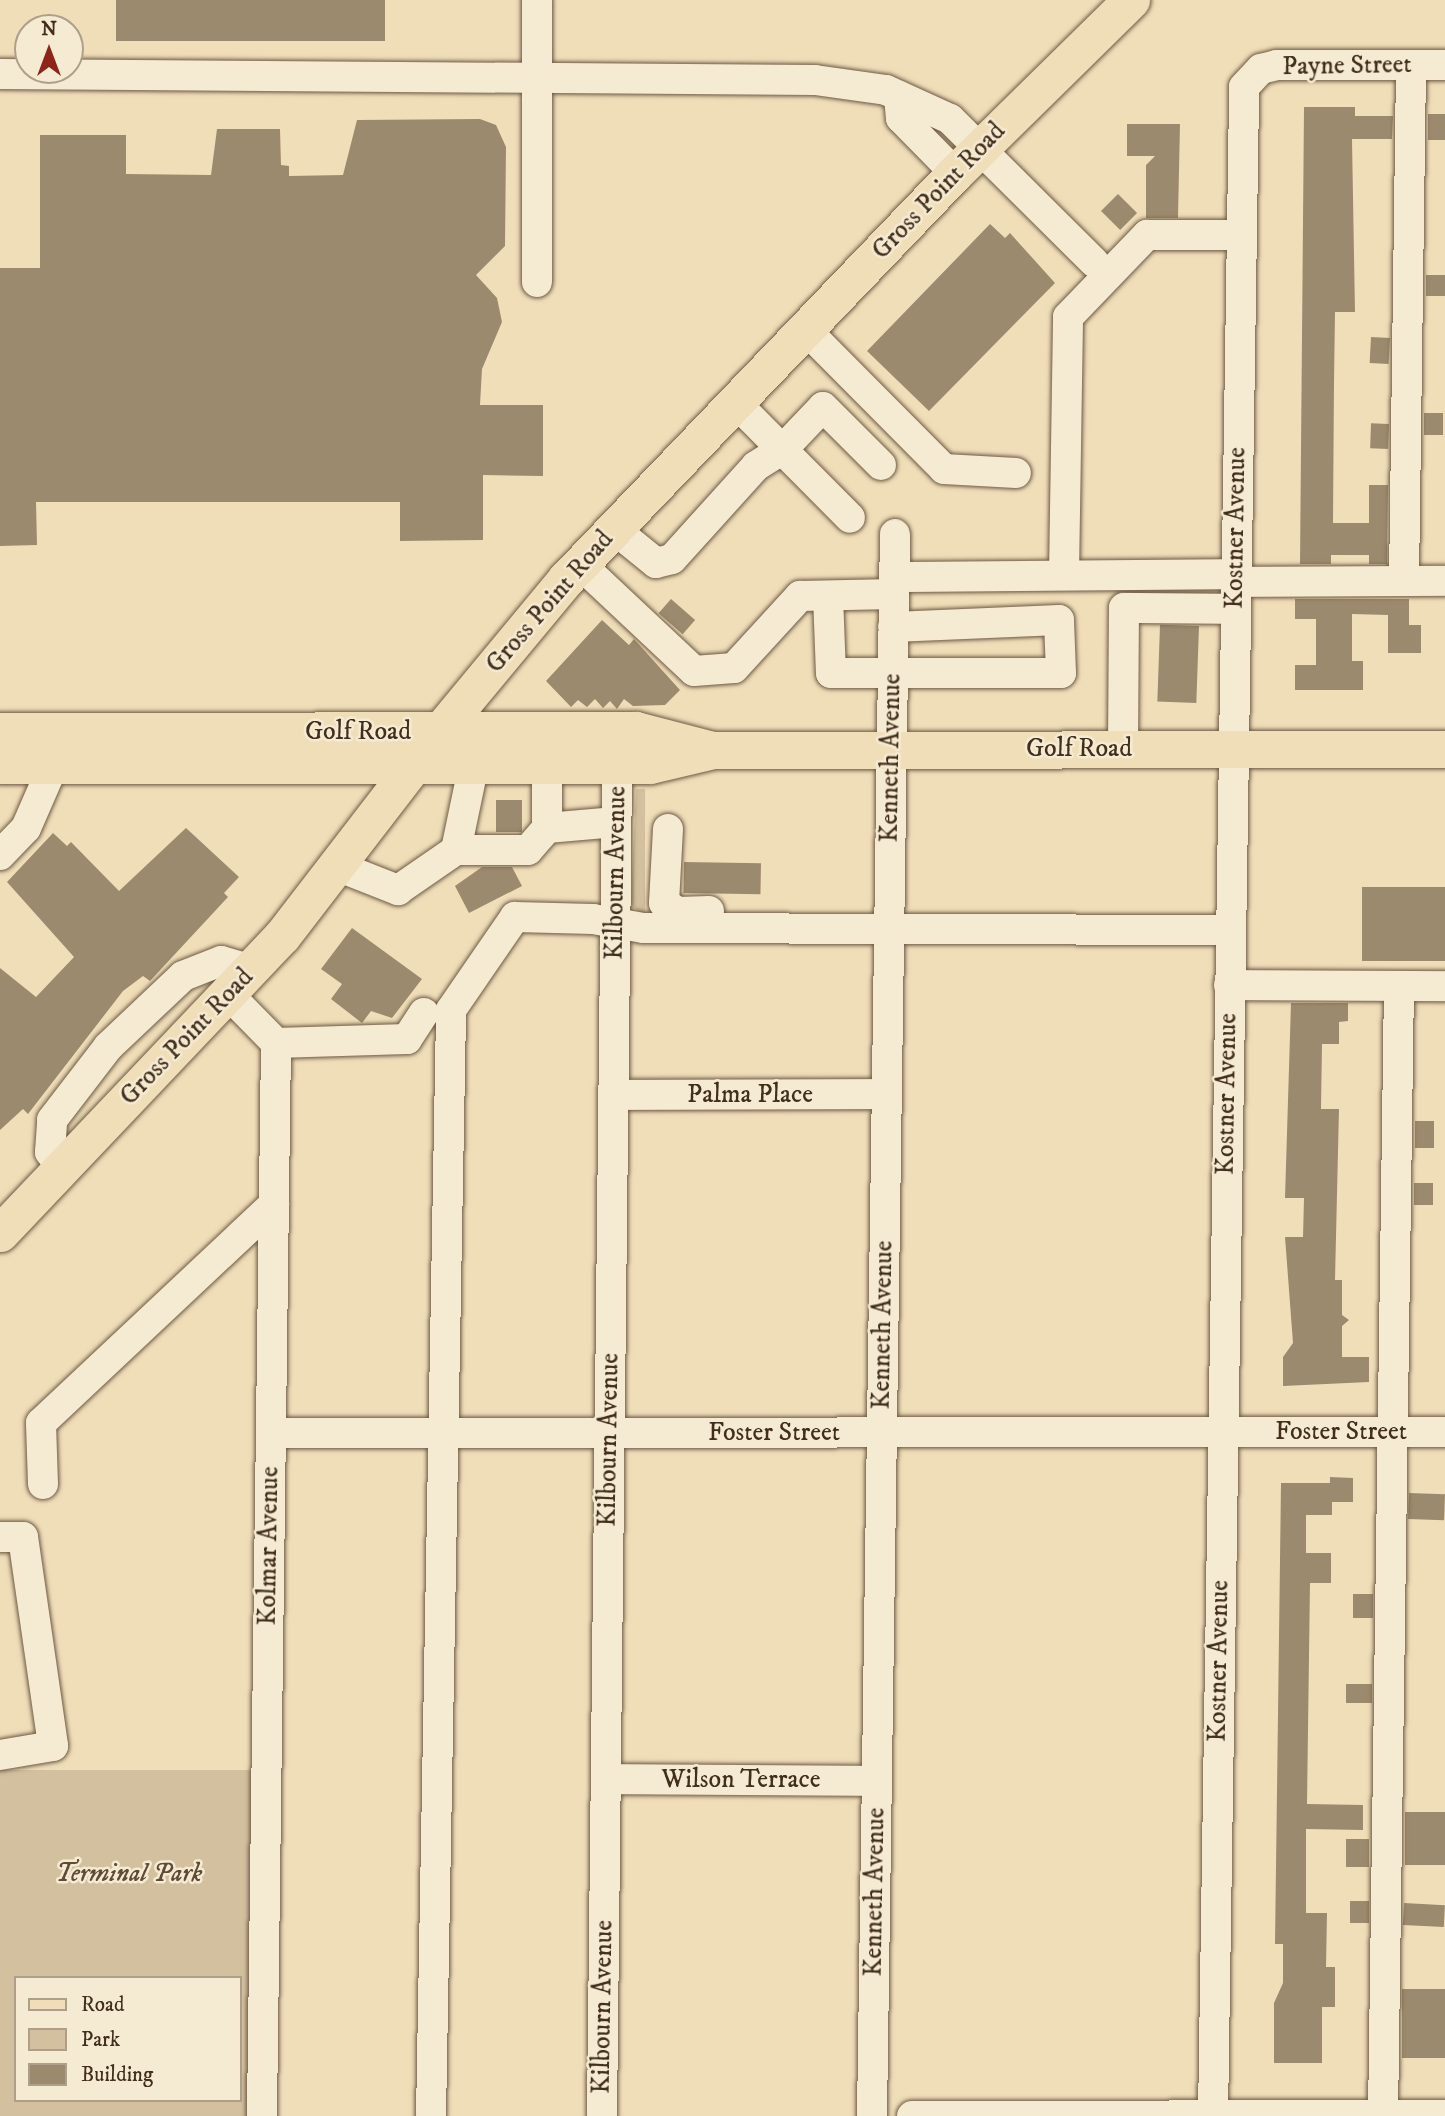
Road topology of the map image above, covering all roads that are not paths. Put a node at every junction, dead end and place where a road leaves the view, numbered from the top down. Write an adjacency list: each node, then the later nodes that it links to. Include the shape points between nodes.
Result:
1 (537, 0): 6 (street)
2 (1131, 0): 8 (main road, Gross Point Road)
3 (1412, 65): 4 (street, Payne Street); 7 (street, Payne Street, via 1277,65); 22 (street)
4 (1445, 65)
5 (0, 74): 6 (street)
6 (536, 76): 8 (street, via 815,80 899,96 950,119); 11 (street)
7 (1252, 76): 9 (street, Kostner Avenue, via 1242,102)
8 (967, 161): 10 (street); 12 (main road, Gross Point Road)
9 (1241, 235): 21 (street, via 1147,235 1068,317); 25 (street, Kostner Avenue)
10 (1094, 262)
11 (537, 282)
12 (805, 329): 13 (main road, Gross Point Road); 16 (street, via 944,469)
13 (735, 402): 14 (street); 18 (main road, Gross Point Road)
14 (782, 450): 15 (street, via 823,407); 17 (street); 18 (street, via 756,466 672,558 656,563)
15 (881, 465)
16 (1016, 473)
17 (850, 519)
18 (614, 529): 20 (main road, Gross Point Road)
19 (895, 534): 24 (street, Kenneth Avenue)
20 (580, 564): 26 (street, via 694,671 734,668 800,596); 30 (main road, Gross Point Road)
21 (1064, 575): 24 (street); 25 (street)
22 (1404, 581): 23 (street); 25 (street)
23 (1445, 581)
24 (894, 586): 26 (street); 27 (street, Kenneth Avenue)
25 (1235, 588): 32 (street, via 1124,608); 33 (street, Kostner Avenue)
26 (828, 596): 28 (street, via 831,673)
27 (893, 626): 28 (street, Kenneth Avenue); 28 (street, via 1059,620 1061,673)
28 (893, 674): 31 (street, Kenneth Avenue)
29 (0, 731): 30 (main road, Golf Road)
30 (439, 732): 35 (main road, Golf Road, via 636,730); 36 (main road, Gross Point Road)
31 (891, 749): 32 (main road, Golf Road); 35 (main road, Golf Road); 50 (street, Kenneth Avenue)
32 (1122, 749): 33 (main road, Golf Road)
33 (1232, 749): 34 (main road, Golf Road); 51 (street, Kostner Avenue)
34 (1445, 749)
35 (713, 750): 41 (main road, Golf Road, via 650,765)
36 (414, 763): 37 (main road, Golf Road); 38 (main road, Golf Road); 47 (main road, Gross Point Road)
37 (54, 764): 40 (main road, Golf Road); 46 (street, via 26,828)
38 (474, 764): 39 (main road, Golf Road); 45 (street)
39 (547, 764): 41 (main road, Golf Road); 43 (street)
40 (0, 765)
41 (617, 765): 42 (street, Kilbourn Avenue)
42 (617, 822): 43 (street); 49 (street, Kilbourn Avenue)
43 (547, 828): 45 (street, via 528,850)
44 (668, 829): 48 (street, via 664,903 678,912)
45 (456, 850): 47 (street, via 398,890)
46 (0, 855)
47 (337, 866): 52 (main road, Gross Point Road)
48 (774, 910)
49 (615, 922): 50 (street, via 643,928); 59 (street, Kilbourn Avenue); 66 (street, via 515,917 451,1010)
50 (889, 927): 51 (street); 58 (street, Kenneth Avenue)
51 (1230, 930): 53 (street, Kostner Avenue)
52 (240, 982): 57 (street); 60 (main road, Gross Point Road); 60 (street, via 221,961 183,976 108,1047 52,1120 50,1152)
53 (1229, 985): 54 (street); 69 (street, Kostner Avenue)
54 (1399, 986): 55 (street); 63 (street)
55 (1445, 986)
56 (424, 1013): 57 (street, via 407,1039)
57 (276, 1043): 61 (street, Kolmar Avenue)
58 (887, 1094): 59 (street, Palma Place); 68 (street, Kenneth Avenue)
59 (613, 1096): 67 (street, Kilbourn Avenue)
60 (62, 1168): 62 (main road, Gross Point Road)
61 (274, 1203): 65 (street, Kolmar Avenue); 70 (street, via 41,1423)
62 (0, 1233)
63 (1396, 1432): 64 (street, Foster Street); 69 (street, Foster Street); 82 (street)
64 (1445, 1432)
65 (271, 1433): 66 (street, Foster Street); 76 (street, Kolmar Avenue)
66 (440, 1433): 67 (street, Foster Street); 77 (street)
67 (609, 1433): 68 (street, Foster Street); 73 (street, Kilbourn Avenue)
68 (882, 1433): 69 (street, Foster Street); 74 (street, Kenneth Avenue)
69 (1223, 1433): 81 (street, Kostner Avenue)
70 (43, 1483)
71 (0, 1537): 72 (street, via 23,1537 53,1746)
72 (0, 1755)
73 (606, 1779): 74 (street, Wilson Terrace); 78 (street, Kilbourn Avenue)
74 (877, 1781): 79 (street, Kenneth Avenue)
75 (1445, 2115): 82 (street)
76 (262, 2116)
77 (431, 2116)
78 (602, 2116)
79 (872, 2116)
80 (912, 2116): 81 (street)
81 (1213, 2116): 82 (street)
82 (1383, 2116)

